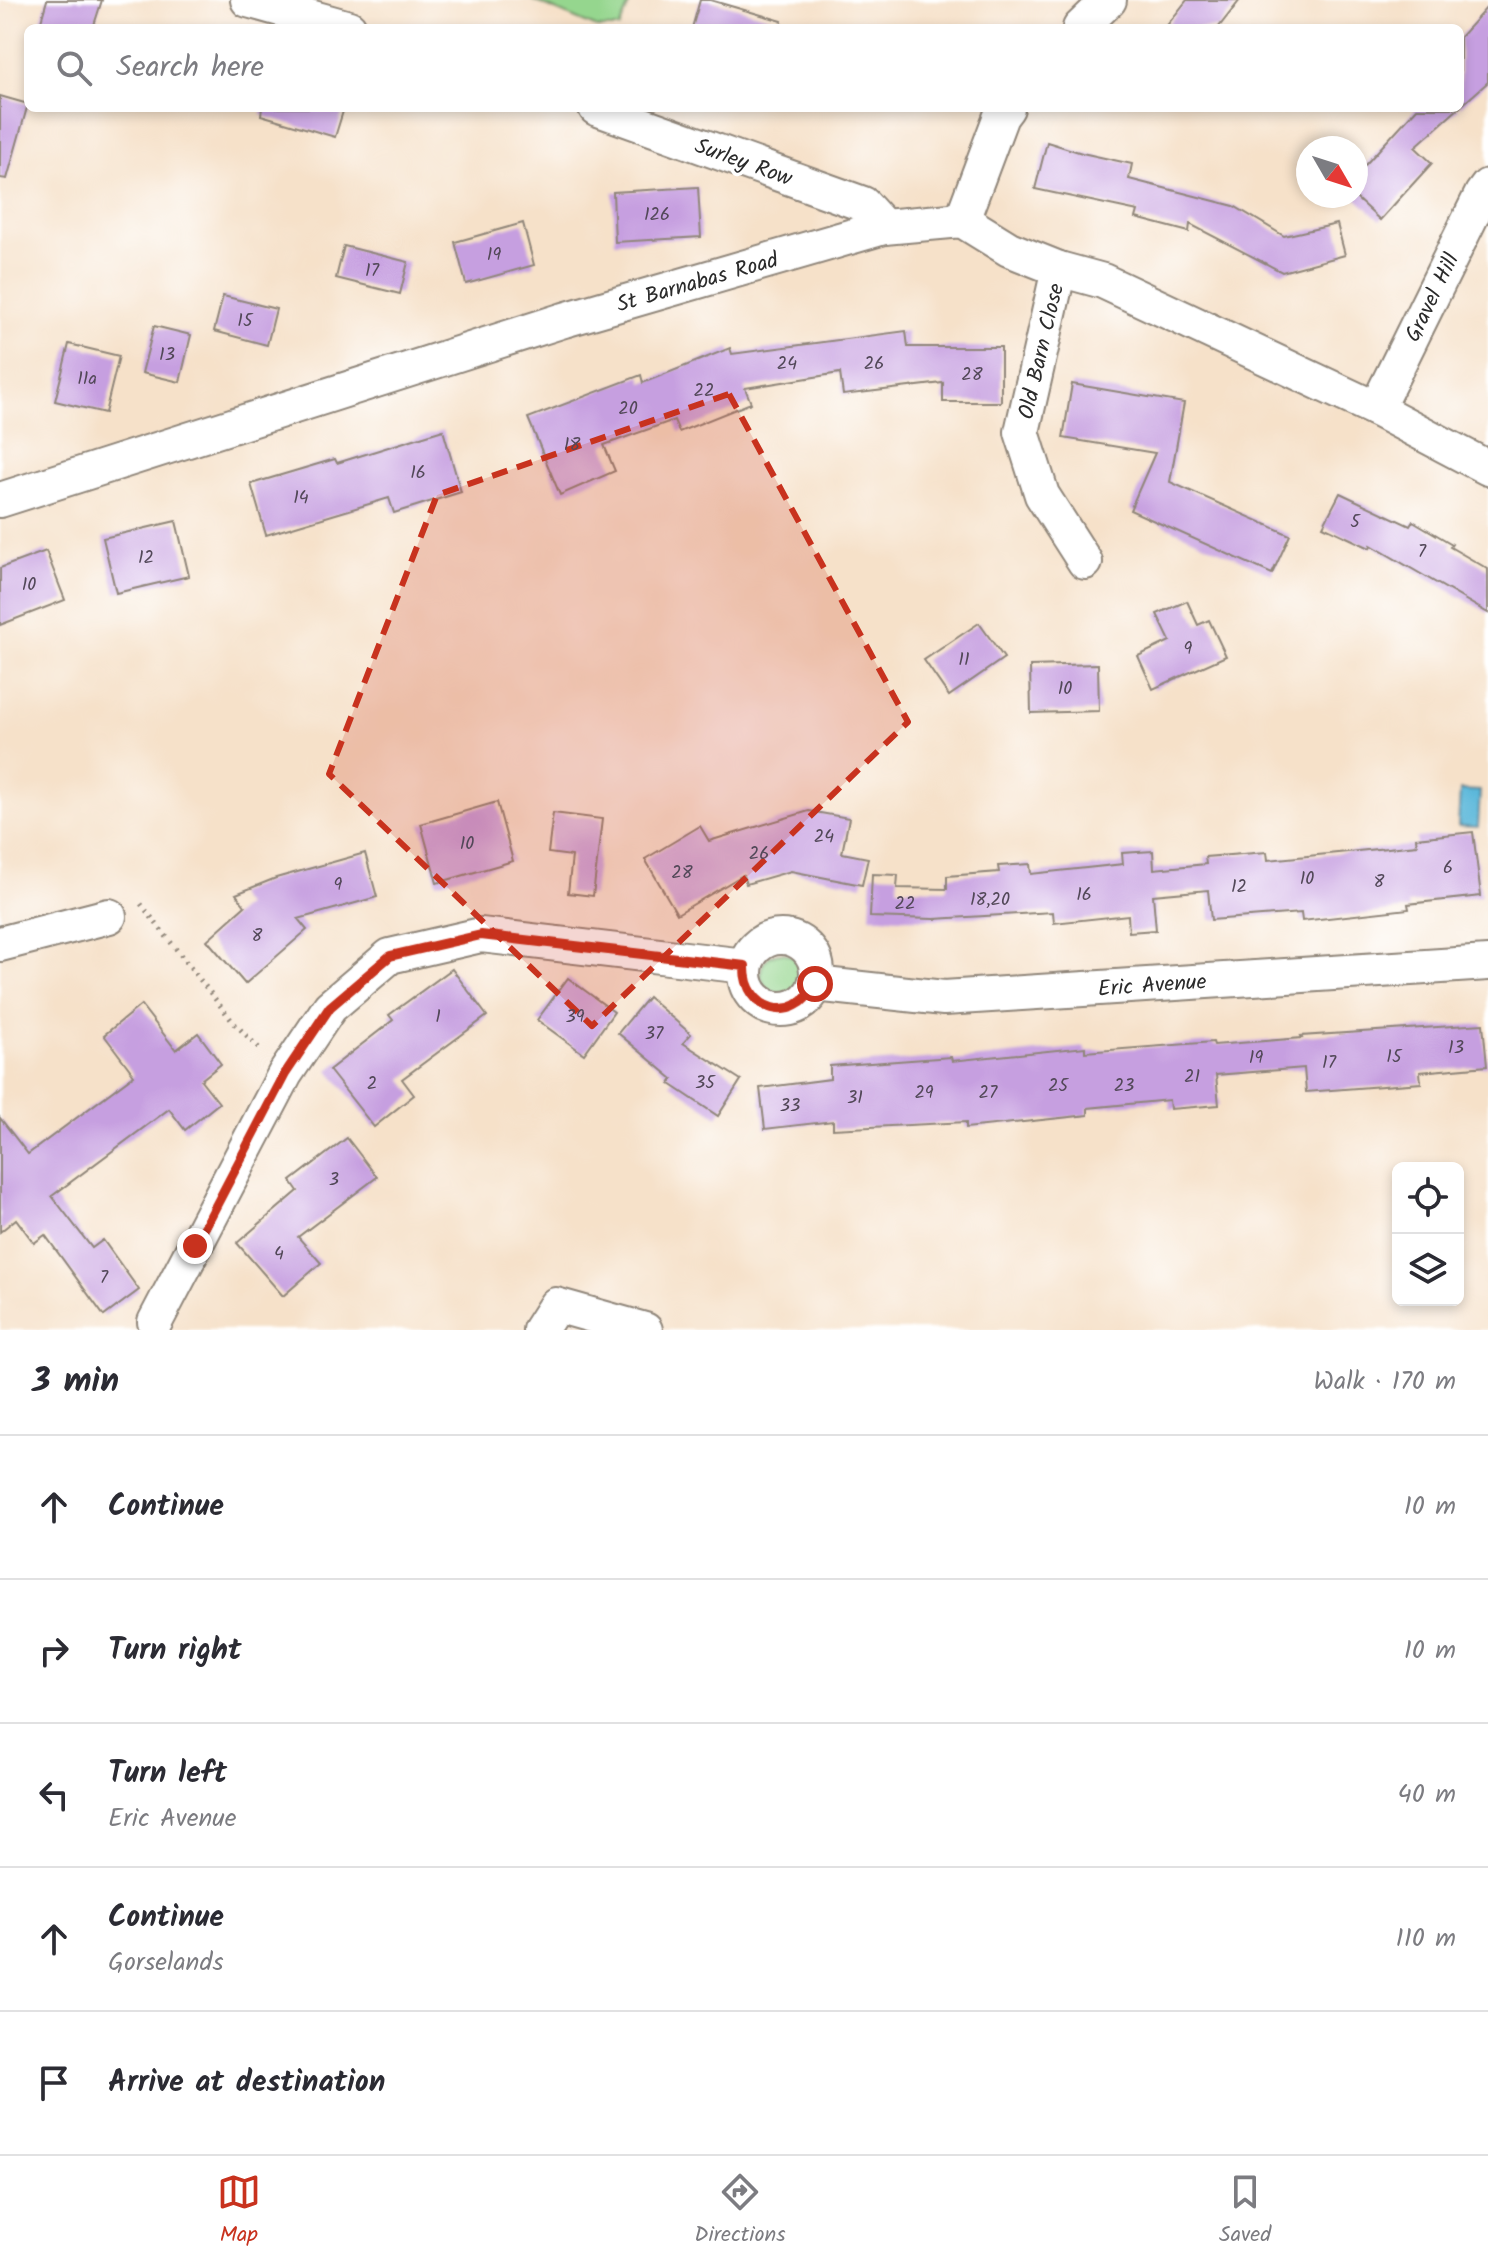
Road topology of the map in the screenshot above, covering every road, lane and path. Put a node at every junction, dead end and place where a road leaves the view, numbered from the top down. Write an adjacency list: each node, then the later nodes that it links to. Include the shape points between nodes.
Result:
1 (248, 0): 3 (street)
2 (1109, 0): 4 (street)
3 (335, 24)
4 (1084, 24)
5 (607, 112): 9 (street, Surley Row, via 863,204)
6 (1004, 112): 8 (street)
7 (1488, 186): 11 (street, Gravel Hill)
8 (962, 220): 9 (street, St Barnabas Road); 10 (street, via 1009,249)
9 (884, 227): 13 (street, St Barnabas Road, via 564,320)
10 (1059, 269): 11 (street, via 1103,281); 14 (street, Old Barn Close, via 1022,432 1042,495)
11 (1376, 409): 12 (street)
12 (1488, 468)
13 (0, 500)
14 (1085, 562)
15 (122, 906): 16 (street); 20 (path)
16 (0, 944)
17 (1488, 963): 19 (street, Eric Avenue, via 944,998)
18 (745, 966): 19 (street, via 748,990 756,1000 778,1009 801,1003); 19 (street, via 756,946 790,937 810,950 816,961); 20 (street, via 481,935 390,956 330,1007)
19 (815, 984)
20 (285, 1074): 21 (street)
21 (155, 1322)
22 (540, 1330): 23 (street, via 556,1305)
23 (645, 1330)

